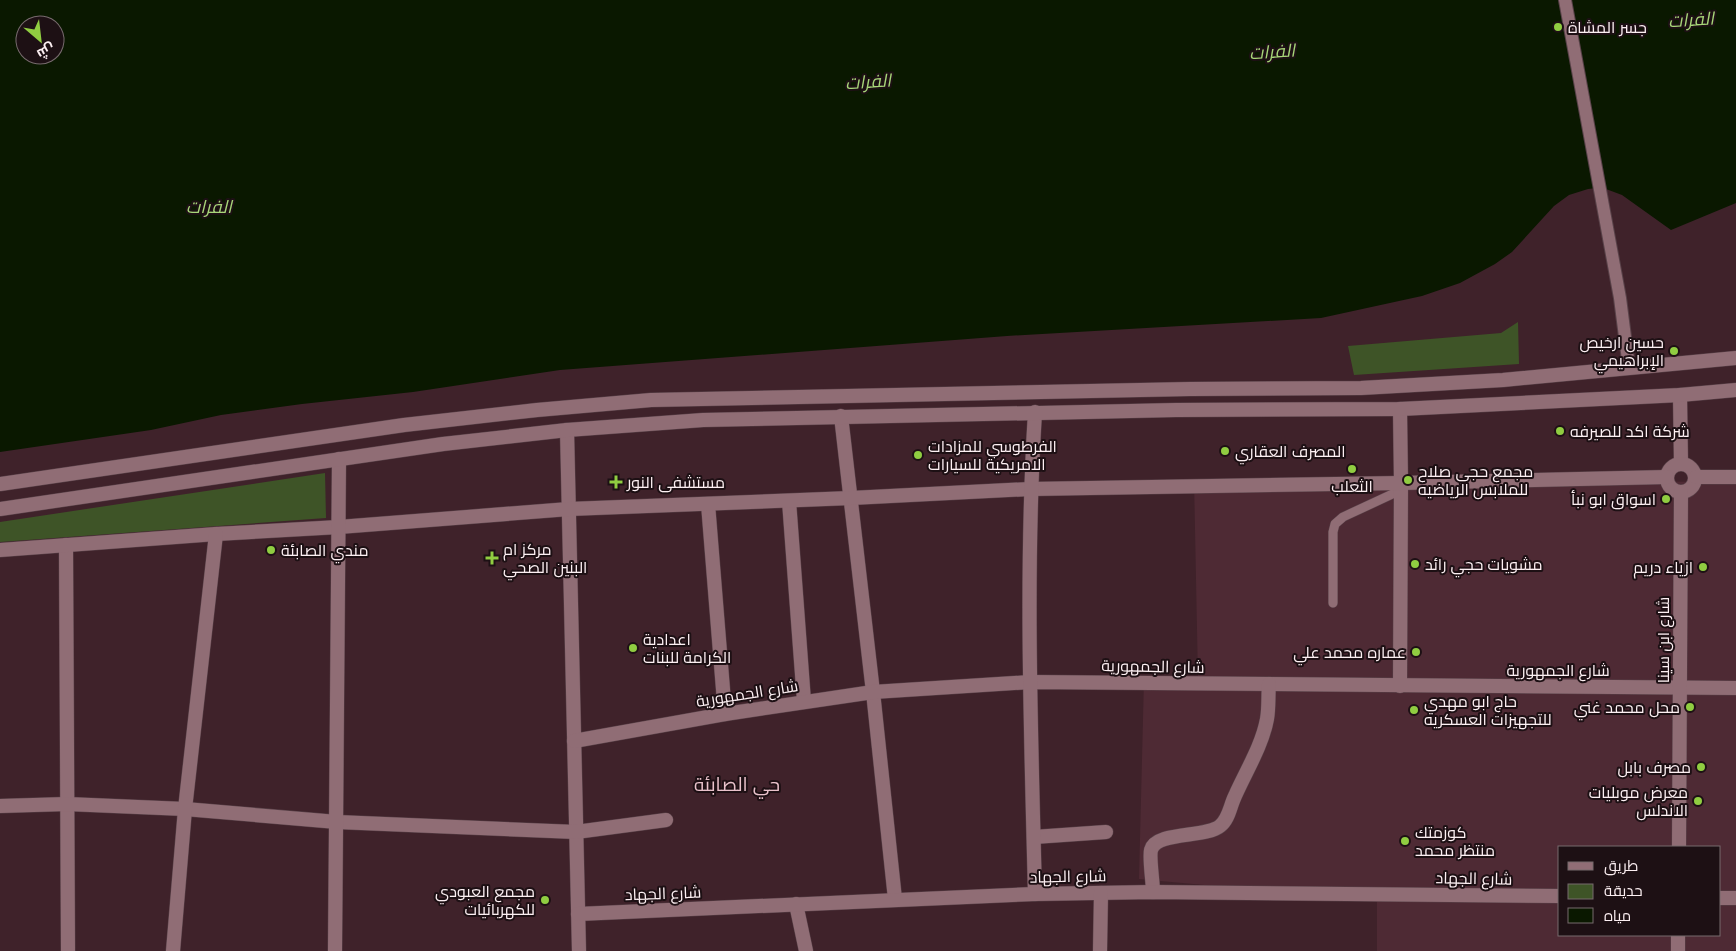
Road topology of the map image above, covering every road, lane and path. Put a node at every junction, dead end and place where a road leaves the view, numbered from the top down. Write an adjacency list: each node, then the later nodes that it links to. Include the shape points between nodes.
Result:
1 (1565, 0): 3 (street, via 1620,298)
2 (1736, 358): 3 (street)
3 (1629, 368): 5 (street, via 1503,380 1361,388)
4 (1736, 390): 6 (street)
5 (945, 394): 9 (street); 17 (street, via 651,400 537,410 338,434)
6 (1680, 395): 7 (street); 13 (street)
7 (1400, 409): 8 (street); 18 (street)
8 (1035, 412): 9 (street); 19 (street)
9 (944, 414): 10 (street)
10 (840, 416): 11 (street, via 703,420); 21 (street)
11 (567, 430): 12 (street); 25 (street)
12 (339, 458): 24 (street); 26 (street)
13 (1681, 464): 14 (street, via 1672,468); 15 (street, via 1692,469)
14 (1667, 477): 18 (street); 20 (street, via 1672,490)
15 (1696, 477): 16 (street); 20 (street, via 1690,490)
16 (1736, 477)
17 (0, 484)
18 (1401, 487): 19 (street); 30 (lane, via 1335,524 1332,543); 33 (street)
19 (1030, 489): 21 (street); 31 (street)
20 (1682, 492): 34 (street, شارع ابن سينا)
21 (851, 498): 22 (street); 36 (street)
22 (789, 501): 23 (street); 37 (street)
23 (708, 504): 25 (street); 38 (street)
24 (0, 509)
25 (569, 509): 26 (street); 39 (street)
26 (338, 527): 27 (street); 44 (street)
27 (216, 534): 28 (street); 42 (street)
28 (66, 545): 29 (street); 40 (street)
29 (0, 550)
30 (1333, 603)
31 (1030, 682): 32 (street, شارع الجمهورية); 36 (street, شارع الجمهورية); 47 (street)
32 (1269, 684): 33 (street, شارع الجمهورية); 50 (street, via 1262,738 1227,819 1212,831 1155,843 1151,850)
33 (1400, 686): 34 (street, شارع الجمهورية)
34 (1680, 688): 35 (street, شارع الجمهورية); 48 (street, شارع ابن سينا)
35 (1736, 688)
36 (873, 692): 37 (street, شارع الجمهورية); 55 (street)
37 (804, 701): 38 (street, شارع الجمهورية)
38 (725, 714): 39 (street, شارع الجمهورية)
39 (574, 741): 45 (street)
40 (68, 804): 41 (street); 42 (street); 59 (street)
41 (0, 806)
42 (185, 810): 44 (street); 60 (street)
43 (666, 820): 45 (street)
44 (337, 822): 45 (street); 61 (street)
45 (576, 832): 57 (street)
46 (1106, 832): 47 (street)
47 (1034, 837): 51 (street)
48 (1679, 846)
49 (1101, 892): 50 (street, شارع الجهاد); 51 (street, شارع الجهاد); 64 (street)
50 (1153, 892): 52 (street, شارع الجهاد)
51 (1035, 894): 55 (street, شارع الجهاد)
52 (1558, 896)
53 (1721, 898): 54 (street)
54 (1736, 898)
55 (894, 899): 56 (street, شارع الجهاد)
56 (796, 904): 57 (street, شارع الجهاد); 63 (street)
57 (578, 914): 62 (street)
58 (1678, 936): 65 (street)
59 (68, 951)
60 (173, 951)
61 (335, 951)
62 (579, 951)
63 (806, 951)
64 (1100, 951)
65 (1678, 951)

